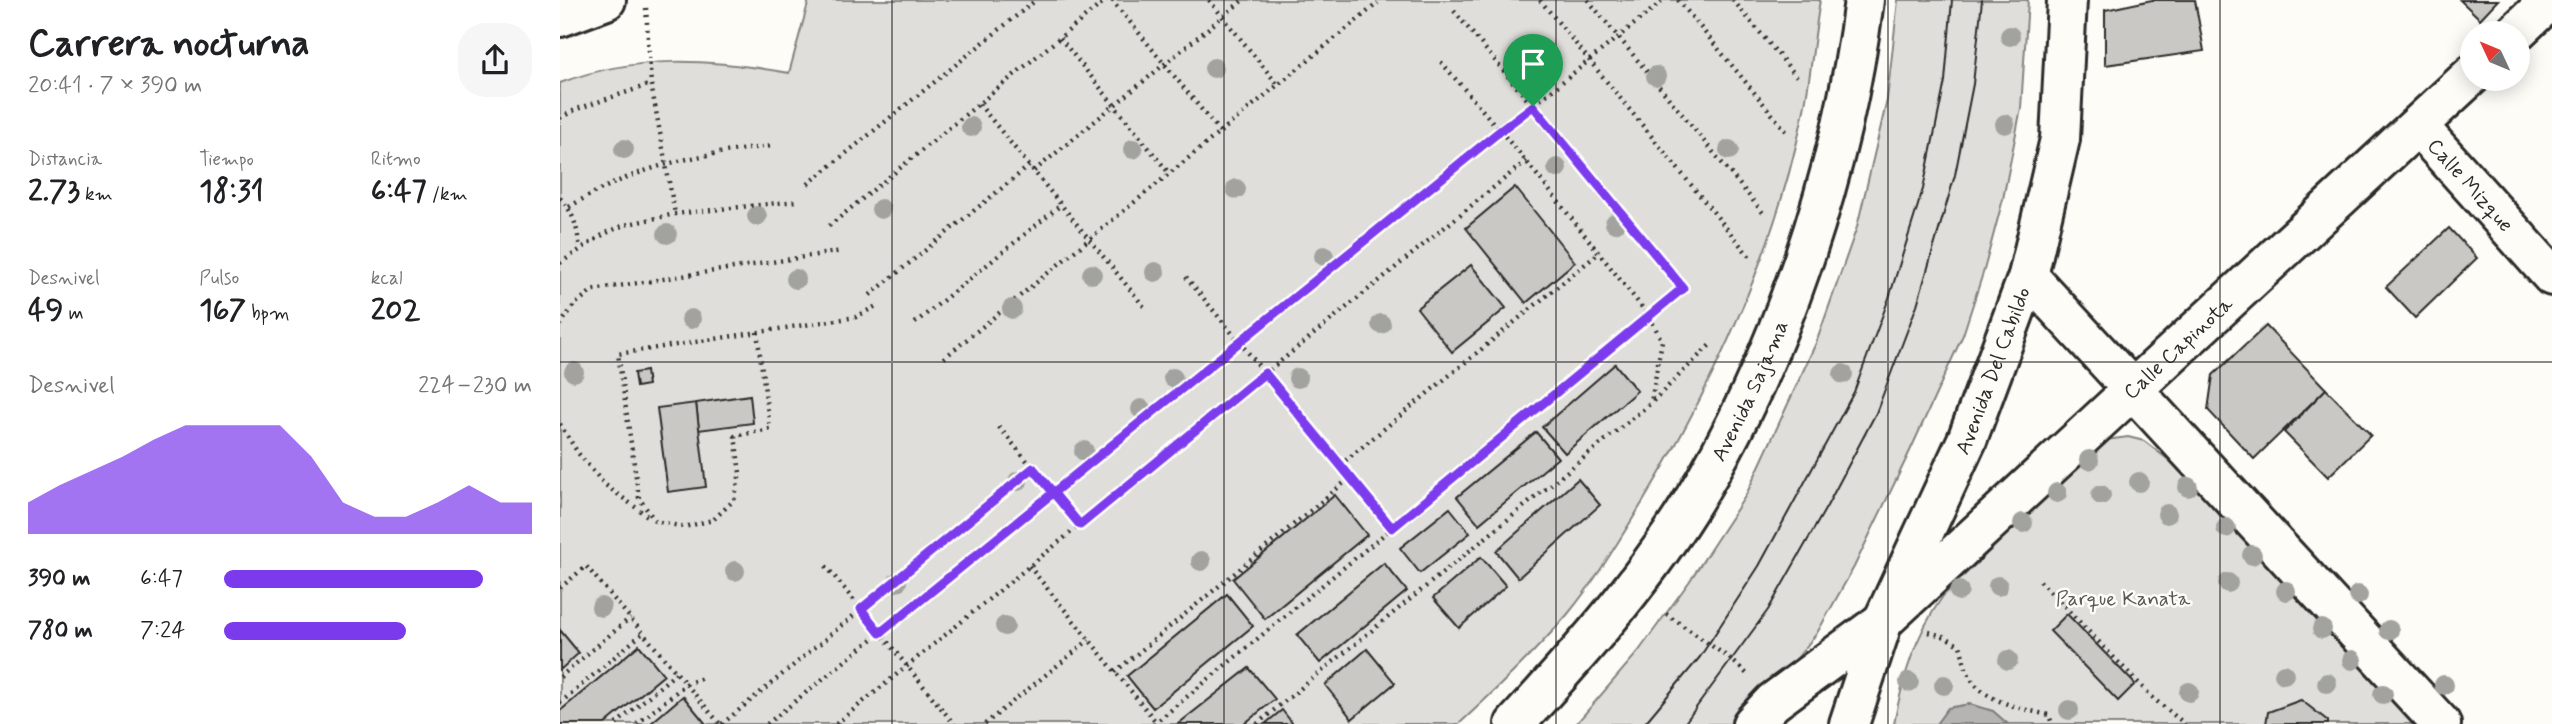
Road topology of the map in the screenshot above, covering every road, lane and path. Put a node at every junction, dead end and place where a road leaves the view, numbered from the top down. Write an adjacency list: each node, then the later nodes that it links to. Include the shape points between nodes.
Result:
1 (606, 0): 18 (street)
2 (645, 0): 27 (path)
3 (1036, 0): 44 (path)
4 (1106, 0): 22 (path)
5 (1112, 0): 25 (path)
6 (1209, 0): 19 (path)
7 (1243, 0): 19 (path)
8 (1539, 0): 23 (path)
9 (1588, 0): 21 (path)
10 (1664, 0): 21 (path)
11 (1678, 0): 36 (path)
12 (1733, 0): 26 (path)
13 (1864, 0): 112 (street, Avenida Sajama, via 1835,154 1809,243 1735,426 1687,510 1630,590 1591,642)
14 (2067, 0): 58 (street, Avenida Del Cabildo, via 2060,139)
15 (2550, 0): 20 (street)
16 (1378, 3): 28 (path)
17 (1454, 11): 32 (path)
18 (560, 17)
19 (1222, 17): 25 (path); 28 (path)
20 (2528, 21)
21 (1619, 37): 23 (path); 50 (path)
22 (1059, 38): 30 (path); 31 (path)
23 (1589, 61): 32 (path); 56 (path)
24 (1441, 62): 35 (path)
25 (1164, 64): 31 (path); 37 (path)
26 (1797, 77)
27 (651, 84): 33 (path); 40 (path)
28 (1278, 85): 37 (path)
29 (2460, 86): 34 (street, Calle Capinota)
30 (979, 104): 41 (path); 51 (path)
31 (1115, 105): 42 (path); 43 (path)
32 (1533, 106): 35 (path); 64 (path, via 1683,288)
33 (560, 118)
34 (2417, 126): 59 (street, Calle Mizque); 72 (street, Calle Capinota)
35 (1500, 131): 39 (path); 68 (path)
36 (1786, 131)
37 (1220, 132): 43 (path)
38 (772, 146): 40 (path)
39 (1526, 161): 55 (path); 71 (path)
40 (666, 163): 48 (path, via 635,173); 49 (path)
41 (1029, 166): 42 (path); 61 (path)
42 (1034, 171): 47 (path)
43 (1170, 173): 52 (path)
44 (808, 184)
45 (560, 198): 48 (path)
46 (796, 201): 49 (path)
47 (1061, 205): 52 (path); 65 (path)
48 (569, 207): 53 (path, via 577,223)
49 (675, 214): 53 (path, via 624,225)
50 (1764, 214)
51 (829, 226)
52 (1089, 239): 63 (path); 70 (path)
53 (580, 249): 57 (path)
54 (842, 251): 66 (path, via 593,290)
55 (1600, 252): 64 (path); 76 (path)
56 (1750, 257)
57 (560, 263)
58 (2028, 276): 72 (street); 90 (street, Avenida Del Cabildo, via 1967,440)
59 (2552, 276)
60 (1186, 277): 68 (path)
61 (870, 295)
62 (878, 305): 67 (path, via 856,317)
63 (1146, 309)
64 (1649, 316): 73 (path, via 1662,341); 82 (path)
65 (915, 323)
66 (560, 325)
67 (757, 332): 80 (path, via 770,429 735,436 740,473 734,500 713,520 684,527); 80 (path, via 618,354 639,498)
68 (1241, 342): 71 (path); 79 (path)
69 (1711, 344): 73 (path)
70 (944, 358)
71 (1265, 373): 76 (path); 81 (path)
72 (2134, 389): 90 (street, Calle Capinota); 117 (street)
73 (1650, 403): 111 (path)
74 (560, 424): 80 (path, via 604,484)
75 (999, 426): 77 (path)
76 (1340, 466): 78 (path)
77 (1033, 468): 79 (path); 87 (path)
78 (1351, 477): 82 (path); 97 (path)
79 (1054, 493): 81 (path); 93 (path)
80 (655, 521)
81 (1080, 525): 84 (path)
82 (1392, 528): 103 (path)
83 (826, 566): 87 (path)
84 (1029, 566): 94 (path); 95 (path)
85 (2040, 581): 116 (path, via 2154,699)
86 (560, 588): 89 (path, via 586,565)
87 (861, 609): 93 (path); 106 (path)
88 (1666, 614): 96 (path)
89 (630, 618): 92 (path); 99 (path)
90 (1883, 621): 113 (street, via 1773,702); 114 (street, Avenida Del Cabildo)
91 (1924, 631): 115 (path, via 1946,636 1960,646 1968,675 1985,692 2049,715)
92 (643, 633): 98 (path); 102 (path)
93 (880, 633): 95 (path); 107 (path)
94 (1089, 640): 97 (path); 110 (path)
95 (907, 666): 108 (path); 109 (path)
96 (1740, 666)
97 (1115, 672): 103 (path)
98 (676, 673): 101 (path); 104 (path)
99 (560, 677)
100 (705, 677): 101 (path)
101 (685, 684): 105 (path); 106 (path)
102 (560, 703)
103 (1156, 723)
104 (615, 724)
105 (637, 724)
106 (721, 724)
107 (767, 724)
108 (836, 724)
109 (954, 724)
110 (985, 724)
111 (1258, 724)
112 (1515, 724)
113 (1752, 724)
114 (1849, 724)
115 (2052, 724)
116 (2185, 724)
117 (2441, 724)

